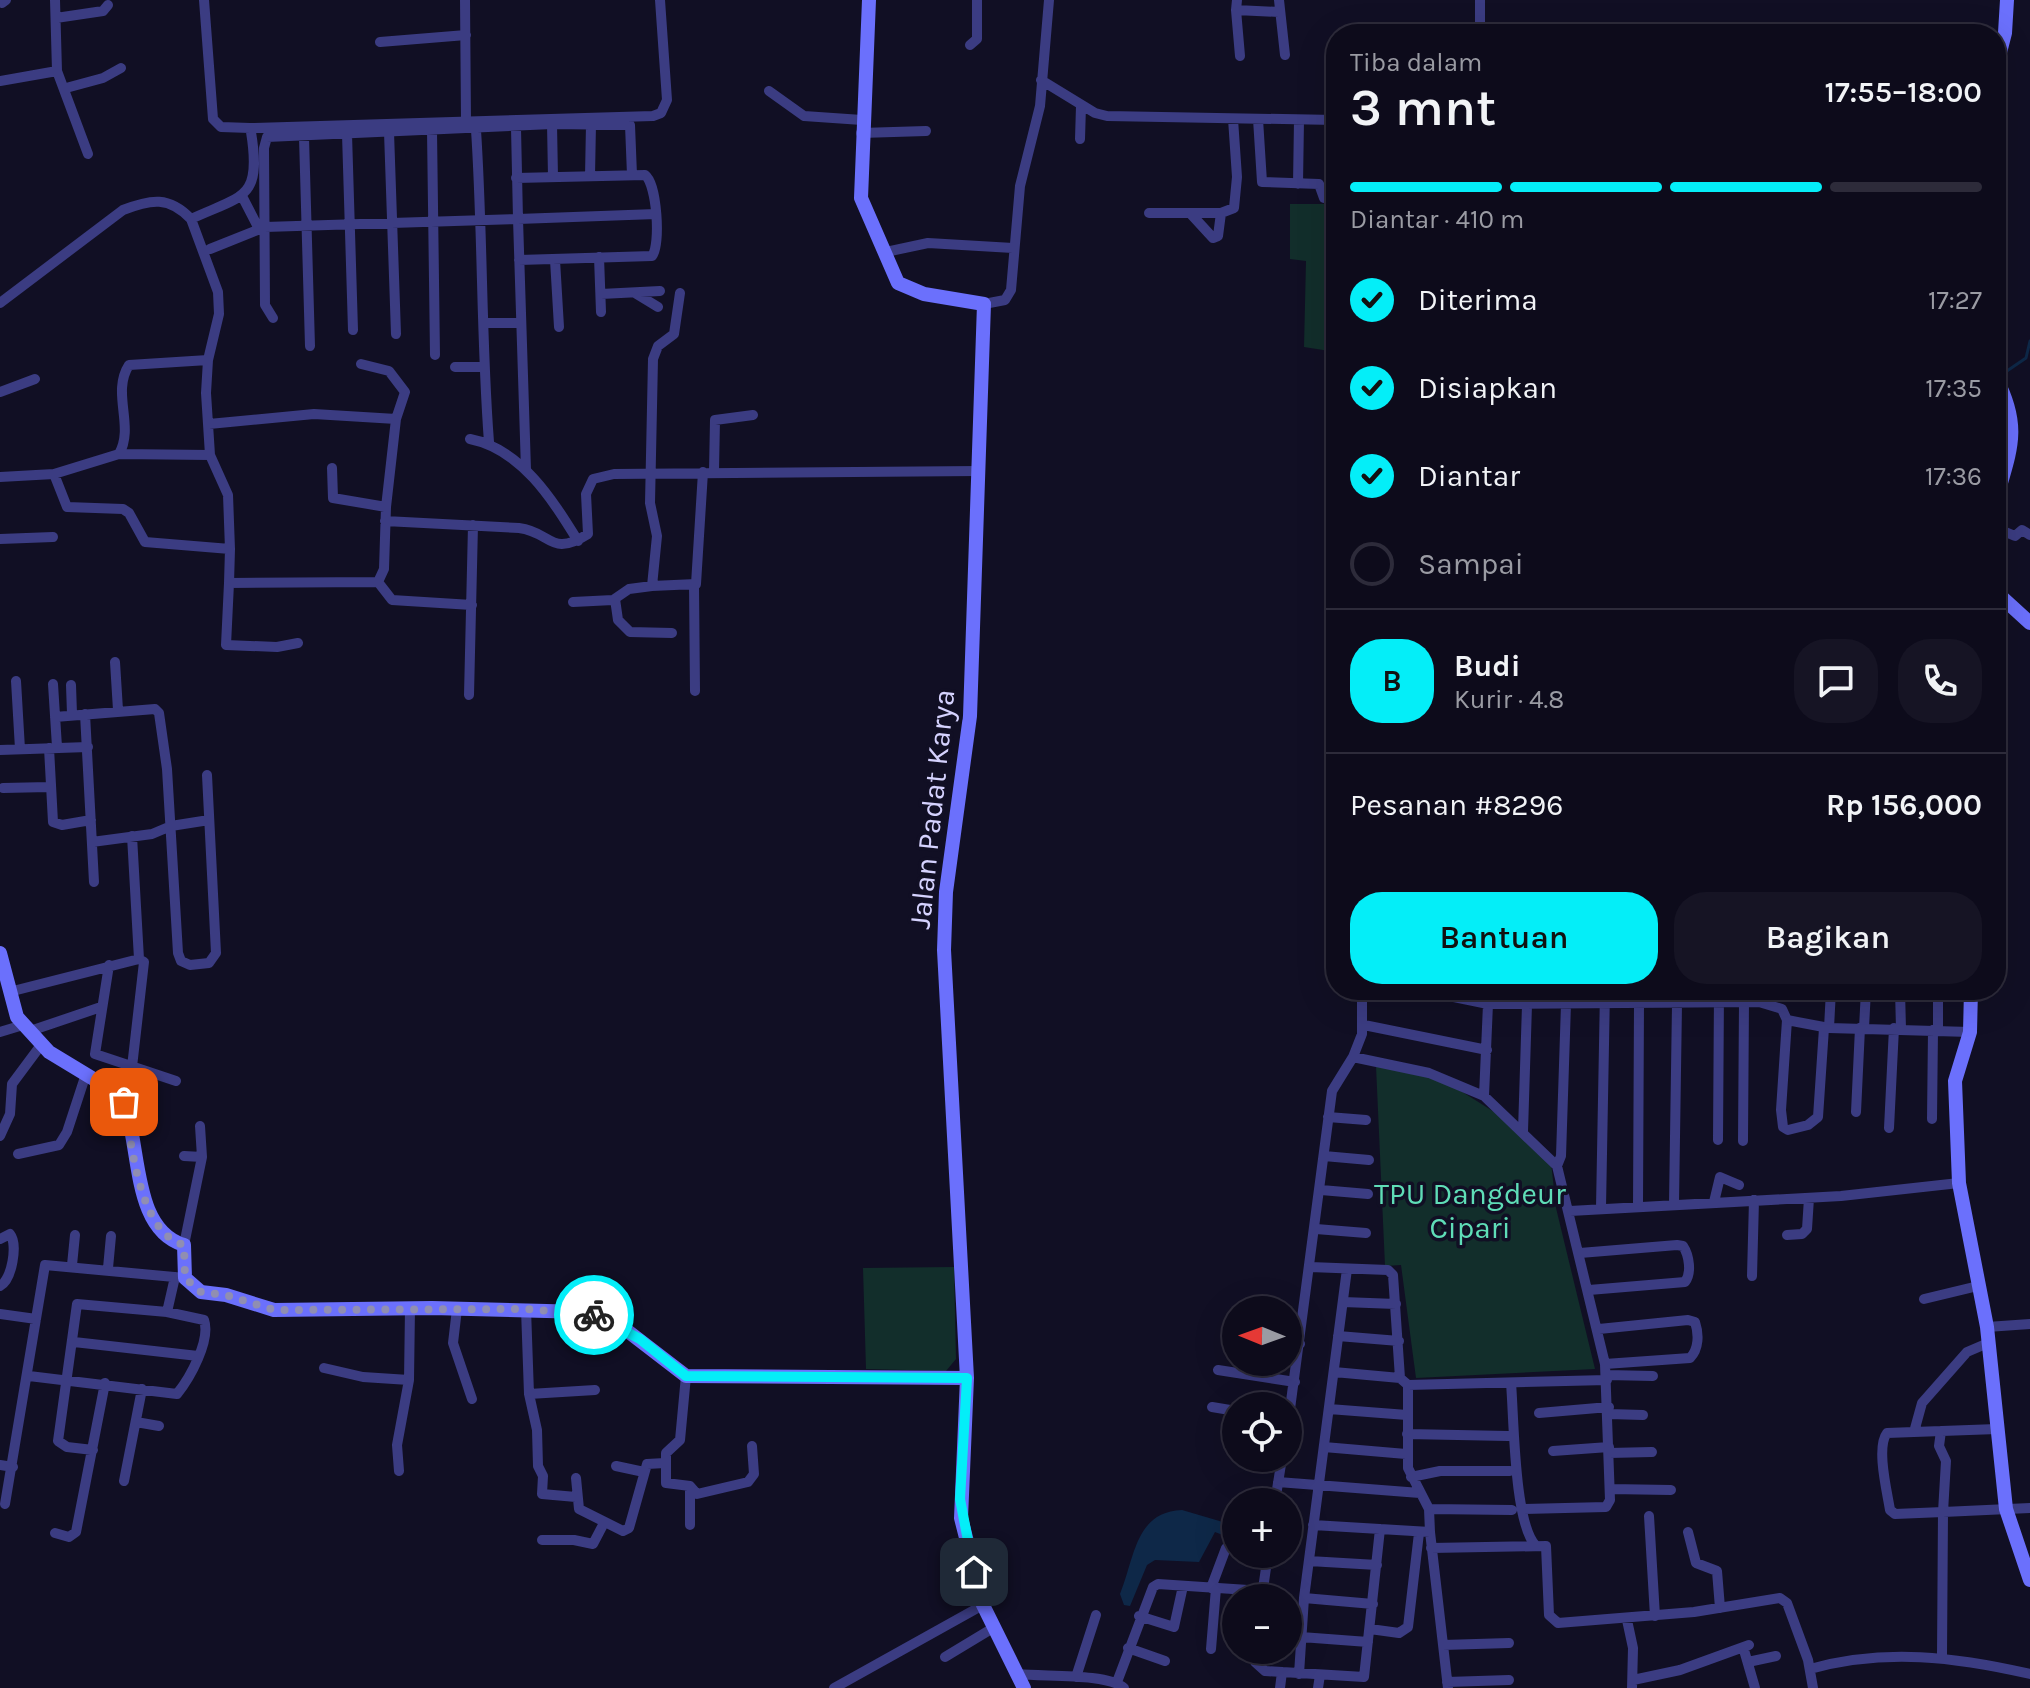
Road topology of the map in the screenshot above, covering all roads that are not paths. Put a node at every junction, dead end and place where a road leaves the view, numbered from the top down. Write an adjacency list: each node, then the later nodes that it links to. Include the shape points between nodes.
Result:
1 (55, 0): 13 (street)
2 (204, 0): 36 (street, via 213,119 225,128)
3 (465, 0): 16 (street)
4 (660, 0): 32 (street, via 667,100 661,113)
5 (869, 0): 35 (street)
6 (977, 0): 18 (street, via 977,39)
7 (1049, 0): 23 (street)
8 (1480, 0): 14 (street)
9 (2007, 0): 15 (street)
10 (108, 5): 13 (street, via 103,11)
11 (1236, 5): 12 (street); 20 (street)
12 (1279, 6): 19 (street)
13 (56, 18): 22 (street)
14 (1480, 24)
15 (2006, 24)
16 (466, 35): 17 (street); 32 (street)
17 (380, 42)
18 (970, 45)
19 (1285, 55)
20 (1240, 56)
21 (121, 68): 25 (street)
22 (57, 71): 24 (street); 25 (street)
23 (1041, 80): 27 (street); 65 (street)
24 (0, 81)
25 (66, 88): 45 (street)
26 (769, 91): 35 (street, via 804,116)
27 (1081, 106): 28 (street, via 1107,116); 44 (street)
28 (1233, 119): 29 (street); 55 (street, via 1236,200 1234,208)
29 (1258, 119): 30 (street); 50 (street, via 1262,182)
30 (1299, 120): 31 (street); 50 (street)
31 (1326, 120)
32 (466, 121): 36 (street)
33 (552, 124): 34 (street); 37 (street); 48 (street)
34 (591, 124): 46 (street, via 631,125); 47 (street)
35 (861, 126): 40 (street); 67 (street, via 863,209)
36 (250, 128): 51 (street, via 250,187)
37 (516, 128): 38 (street); 49 (street)
38 (476, 130): 39 (street); 60 (street)
39 (432, 131): 41 (street); 59 (street)
40 (926, 131)
41 (389, 132): 42 (street); 61 (street)
42 (347, 134): 43 (street); 62 (street)
43 (304, 137): 63 (street); 64 (street, via 265,139)
44 (1080, 139)
45 (88, 154)
46 (632, 175): 47 (street); 56 (street, via 650,177)
47 (590, 176): 48 (street)
48 (553, 177): 49 (street)
49 (516, 178): 58 (street)
50 (1298, 184): 52 (street, via 1320,184)
51 (243, 198): 57 (street); 64 (street)
52 (1324, 198)
53 (1149, 213): 54 (street)
54 (1190, 213): 55 (street); 55 (street, via 1213,238 1218,236)
55 (1221, 213)
56 (656, 214): 58 (street); 68 (street, via 654,255)
57 (191, 219): 75 (street, via 163,200 123,210); 87 (street, via 218,292 219,314)
58 (518, 219): 60 (street); 69 (street)
59 (435, 221): 60 (street); 61 (street); 86 (street)
60 (482, 221): 80 (street)
61 (392, 224): 62 (street); 84 (street)
62 (348, 225): 63 (street); 83 (street)
63 (307, 227): 64 (street); 85 (street)
64 (262, 228): 66 (street); 79 (street, via 265,305)
65 (1013, 248): 67 (street, via 928,243); 76 (street, via 1008,297)
66 (210, 249)
67 (886, 252): 76 (street, via 898,283 924,294)
68 (599, 257): 70 (street); 74 (street)
69 (519, 260): 70 (street); 81 (street)
70 (555, 260): 82 (street)
71 (660, 291): 72 (street)
72 (635, 293): 74 (street); 77 (street)
73 (680, 293): 106 (street, via 674,334 654,353)
74 (601, 294): 78 (street)
75 (0, 303)
76 (984, 304): 104 (street, Jalan Padat Karya)
77 (658, 307)
78 (601, 312)
79 (273, 318)
80 (485, 323): 81 (street); 90 (street)
81 (521, 323): 103 (street)
82 (559, 327)
83 (353, 330)
84 (396, 334)
85 (310, 346)
86 (435, 355)
87 (208, 360): 96 (street); 99 (street, via 129,365 122,379 125,436)
88 (361, 364): 95 (street, via 389,371 405,392)
89 (455, 367): 90 (street)
90 (483, 367): 98 (street)
91 (35, 379): 92 (street)
92 (0, 392)
93 (2006, 401): 101 (street, via 2014,437)
94 (753, 415): 105 (street, via 715,420)
95 (396, 419): 96 (street, via 314,414); 109 (street)
96 (209, 424): 100 (street)
97 (470, 439): 98 (street)
98 (489, 442): 103 (street)
99 (119, 454): 100 (street); 107 (street)
100 (210, 455): 117 (street, via 228,495)
101 (2006, 465)
102 (332, 468): 109 (street, via 333,498)
103 (526, 470): 116 (street)
104 (979, 471): 105 (street); 264 (street, Jalan Padat Karya, via 970,716 944,919)
105 (708, 472): 106 (street); 120 (street)
106 (651, 473): 116 (street, via 593,479 586,494 588,534); 121 (street, via 657,536)
107 (54, 474): 108 (street); 117 (street, via 67,507 123,509 145,542)
108 (0, 477)
109 (386, 507): 110 (street)
110 (385, 521): 111 (street); 118 (street, via 384,569)
111 (473, 525): 116 (street, via 532,529 558,545); 125 (street)
112 (2006, 533): 113 (street, via 2013,536 2022,530)
113 (2030, 535)
114 (53, 537): 115 (street)
115 (0, 539)
116 (578, 541)
117 (230, 549): 119 (street)
118 (378, 582): 119 (street); 125 (street, via 392,600)
119 (229, 583): 128 (street, via 226,645)
120 (694, 584): 121 (street); 133 (street)
121 (652, 586): 122 (street, via 629,589)
122 (615, 599): 124 (street); 127 (street, via 618,620 630,632)
123 (2006, 601): 126 (street)
124 (573, 602)
125 (472, 605): 134 (street)
126 (2030, 623)
127 (672, 633)
128 (298, 643)
129 (115, 662): 135 (street)
130 (16, 681): 141 (street)
131 (53, 684): 138 (street)
132 (71, 685): 136 (street)
133 (695, 691)
134 (469, 695)
135 (118, 710): 137 (street); 148 (street, via 159,713)
136 (72, 714): 137 (street); 138 (street)
137 (85, 714): 139 (street)
138 (55, 717): 140 (street)
139 (88, 747): 140 (street); 146 (street)
140 (53, 748): 141 (street); 144 (street)
141 (20, 749): 142 (street)
142 (0, 750)
143 (207, 775): 147 (street)
144 (49, 787): 145 (street); 146 (street, via 53,822)
145 (3, 788)
146 (91, 820): 150 (street)
147 (209, 820): 148 (street); 148 (street, via 216,953 205,964 190,965 178,953)
148 (171, 826): 149 (street)
149 (132, 836): 150 (street); 153 (street)
150 (92, 842): 151 (street)
151 (94, 882)
152 (0, 953): 155 (street)
153 (139, 959): 154 (street); 190 (street, via 144,962)
154 (109, 965): 155 (street); 177 (street)
155 (9, 992): 180 (street)
156 (1363, 1000): 179 (street)
157 (1472, 1000): 172 (street)
158 (1495, 1000): 172 (street)
159 (1604, 1000): 174 (street)
160 (1643, 1000): 175 (street)
161 (1680, 1000): 171 (street)
162 (1696, 1000): 171 (street)
163 (1719, 1000): 202 (street)
164 (1739, 1000): 170 (street)
165 (1830, 1000): 181 (street)
166 (1865, 1000): 182 (street)
167 (1899, 1000): 183 (street)
168 (1938, 1000): 184 (street)
169 (1971, 1000): 186 (street)
170 (1749, 1002): 178 (street, via 1782,1009); 203 (street)
171 (1679, 1003): 175 (street); 217 (street)
172 (1493, 1004): 176 (street); 188 (street)
173 (1566, 1004): 174 (street); 176 (street); 209 (street)
174 (1604, 1004): 175 (street); 219 (street)
175 (1642, 1004): 218 (street)
176 (1527, 1005): 200 (street)
177 (101, 1007): 180 (street); 190 (street, via 95,1054)
178 (1787, 1020): 181 (street); 181 (street, via 1781,1110 1788,1130 1818,1117)
179 (1364, 1025): 188 (street); 189 (street)
180 (26, 1028): 185 (street); 187 (street)
181 (1826, 1028): 182 (street)
182 (1862, 1028): 183 (street); 194 (street)
183 (1897, 1029): 184 (street); 199 (street)
184 (1936, 1030): 186 (street); 196 (street)
185 (0, 1032)
186 (1970, 1032): 210 (street, via 1955,1081)
187 (41, 1045): 191 (street); 201 (street, via 12,1084 10,1114)
188 (1487, 1050): 193 (street)
189 (1353, 1057): 193 (street, via 1429,1073); 195 (street, via 1337,1079)
190 (132, 1067): 192 (street)
191 (86, 1074): 204 (street, via 59,1145); 227 (street, via 120,1095 154,1223 161,1234)
192 (176, 1081)
193 (1484, 1096): 200 (street)
194 (1856, 1112)
195 (1328, 1117): 197 (street); 206 (street)
196 (1932, 1119)
197 (1366, 1120)
198 (200, 1126): 207 (street)
199 (1889, 1128)
200 (1523, 1131): 209 (street)
201 (0, 1136)
202 (1718, 1140)
203 (1743, 1141)
204 (18, 1154)
205 (184, 1156): 207 (street)
206 (1324, 1156): 208 (street); 212 (street)
207 (202, 1157): 227 (street)
208 (1369, 1160)
209 (1557, 1166): 220 (street)
210 (1959, 1183): 214 (street); 236 (street)
211 (1739, 1185): 216 (street, via 1720,1177)
212 (1321, 1190): 213 (street); 221 (street)
213 (1368, 1194)
214 (1809, 1198): 215 (street); 224 (street, via 1807,1229)
215 (1754, 1200): 216 (street); 233 (street)
216 (1714, 1202): 217 (street)
217 (1674, 1204): 218 (street)
218 (1638, 1206): 219 (street)
219 (1601, 1208): 220 (street)
220 (1570, 1211): 228 (street)
221 (1316, 1229): 222 (street); 230 (street)
222 (1366, 1233)
223 (75, 1235): 229 (street)
224 (1787, 1235)
225 (111, 1236): 231 (street)
226 (0, 1239): 235 (street, via 10,1234 14,1243 8,1278)
227 (184, 1245): 234 (street)
228 (1580, 1253): 237 (street); 237 (street, via 1677,1245 1687,1254 1685,1282)
229 (72, 1265): 231 (street); 246 (street, via 45,1265)
230 (1310, 1267): 232 (street); 249 (street)
231 (108, 1268): 234 (street)
232 (1347, 1269): 239 (street); 240 (street, via 1388,1270 1396,1280)
233 (1752, 1276)
234 (180, 1277): 241 (street, via 201,1292 274,1310); 244 (street)
235 (0, 1286)
236 (1978, 1286): 238 (street); 248 (street)
237 (1589, 1290): 250 (street)
238 (1924, 1299)
239 (1343, 1302): 240 (street); 251 (street)
240 (1396, 1304): 252 (street)
241 (410, 1308): 242 (street); 265 (street)
242 (457, 1309): 243 (street); 275 (street, via 453,1343)
243 (526, 1309): 261 (street, via 585,1312 608,1320); 274 (street)
244 (167, 1312): 253 (street, via 78,1299); 255 (street, via 204,1320)
245 (0, 1314): 246 (street)
246 (36, 1319): 260 (street)
247 (2030, 1324): 248 (street)
248 (1987, 1327): 254 (street)
249 (1302, 1329)
250 (1599, 1329): 259 (street); 259 (street, via 1688,1320 1698,1330 1690,1358)
251 (1338, 1336): 252 (street); 258 (street)
252 (1399, 1341): 268 (street)
253 (74, 1342): 255 (street); 266 (street)
254 (1988, 1343): 285 (street); 287 (street, via 1967,1352 1922,1403)
255 (198, 1356): 271 (street, via 177,1394)
256 (324, 1368): 265 (street)
257 (1218, 1370): 267 (street)
258 (1334, 1372): 268 (street); 278 (street)
259 (1606, 1373): 263 (street); 270 (street); 279 (street)
260 (29, 1376): 266 (street); 300 (street)
261 (686, 1376): 264 (street); 297 (street, via 680,1440 666,1453)
262 (1296, 1376): 267 (street)
263 (1653, 1376)
264 (967, 1378): 342 (street, Jalan Padat Karya, via 961,1518)
265 (409, 1380): 301 (street, via 397,1445)
266 (69, 1381): 269 (street); 292 (street, via 58,1441)
267 (1295, 1382): 273 (street)
268 (1404, 1382): 270 (street); 281 (street)
269 (105, 1383): 271 (street); 292 (street)
270 (1511, 1383): 320 (street)
271 (142, 1389): 283 (street)
272 (595, 1390): 274 (street)
273 (1293, 1392)
274 (529, 1394): 315 (street, via 542,1494)
275 (472, 1399)
276 (1212, 1407): 277 (street)
277 (1222, 1409)
278 (1329, 1409): 281 (street); 291 (street)
279 (1609, 1411): 280 (street); 282 (street); 293 (street)
280 (1539, 1413)
281 (1407, 1415): 288 (street)
282 (1643, 1415)
283 (136, 1422): 284 (street); 307 (street)
284 (159, 1426)
285 (1997, 1429): 286 (street); 319 (street)
286 (1941, 1431): 287 (street); 321 (street, via 1939,1446 1946,1461)
287 (1914, 1432): 321 (street, via 1887,1433 1882,1439 1890,1510)
288 (1407, 1434): 289 (street); 296 (street)
289 (1508, 1436)
290 (752, 1446): 309 (street, via 753,1479 697,1494)
291 (1324, 1447): 296 (street); 310 (street)
292 (93, 1450): 328 (street, via 76,1532 69,1537)
293 (1609, 1450): 294 (street); 295 (street); 312 (street)
294 (1553, 1451)
295 (1652, 1452)
296 (1406, 1454): 305 (street)
297 (665, 1463): 303 (street, via 650,1462); 309 (street, via 666,1483)
298 (0, 1465): 300 (street)
299 (616, 1466): 303 (street)
300 (13, 1467): 316 (street)
301 (399, 1471)
302 (1510, 1471): 305 (street, via 1425,1472)
303 (644, 1472): 323 (street, via 629,1528 618,1530)
304 (1280, 1472): 308 (street)
305 (1411, 1477): 314 (street)
306 (576, 1478): 315 (street)
307 (124, 1481)
308 (1278, 1482): 310 (street); 311 (street)
309 (690, 1486): 324 (street)
310 (1318, 1486): 314 (street); 325 (street)
311 (1277, 1488)
312 (1610, 1489): 313 (street); 320 (street, via 1606,1507)
313 (1671, 1490)
314 (1420, 1493): 318 (street)
315 (576, 1497): 323 (street, via 580,1511)
316 (5, 1504)
317 (2030, 1508): 319 (street)
318 (1429, 1509): 320 (street); 329 (street)
319 (2006, 1509): 321 (street); 336 (street)
320 (1517, 1510): 331 (street)
321 (1943, 1512): 358 (street)
322 (1649, 1516): 346 (street)
323 (604, 1523): 330 (street, via 593,1544)
324 (690, 1525)
325 (1313, 1525): 326 (street); 334 (street)
326 (1380, 1529): 329 (street); 335 (street)
327 (1688, 1532): 343 (street, via 1696,1563 1717,1571)
328 (55, 1533)
329 (1425, 1533): 332 (street); 350 (street, via 1408,1627 1399,1633)
330 (542, 1540)
331 (1536, 1546): 332 (street); 347 (street, via 1546,1546 1549,1554 1549,1615 1555,1622)
332 (1431, 1548): 354 (street)
333 (1222, 1561): 338 (street)
334 (1309, 1561): 335 (street); 340 (street)
335 (1377, 1565): 341 (street)
336 (2030, 1580)
337 (1183, 1586): 338 (street); 345 (street, via 1153,1587); 345 (street, via 1174,1627)
338 (1214, 1588): 339 (street); 356 (street)
339 (1222, 1589)
340 (1304, 1598): 341 (street); 348 (street)
341 (1373, 1604): 350 (street)
342 (983, 1605): 349 (street, Jalan Padat Karya); 375 (street)
343 (1720, 1608): 346 (street); 364 (street, via 1784,1599)
344 (1096, 1615): 369 (street)
345 (1139, 1616): 355 (street)
346 (1655, 1616): 347 (street)
347 (1627, 1620): 372 (street)
348 (1302, 1624)
349 (993, 1628): 359 (street); 371 (street, Jalan Padat Karya)
350 (1370, 1629): 352 (street)
351 (1302, 1637): 352 (street)
352 (1368, 1642): 368 (street, via 1364,1677)
353 (1509, 1643): 354 (street)
354 (1443, 1645): 374 (street)
355 (1128, 1648): 360 (street); 373 (street)
356 (1211, 1649)
357 (1776, 1656): 361 (street)
358 (1942, 1656): 364 (street, via 1839,1661); 367 (street)
359 (945, 1657)
360 (1165, 1661)
361 (1748, 1662): 372 (street, via 1746,1648); 378 (street)
362 (1257, 1664): 365 (street)
363 (1300, 1664): 366 (street)
364 (1810, 1669): 379 (street)
365 (1282, 1672): 366 (street); 376 (street)
366 (1299, 1674): 368 (street)
367 (2030, 1674)
368 (1320, 1675): 377 (street)
369 (1076, 1677): 371 (street); 373 (street)
370 (1509, 1680): 374 (street)
371 (1022, 1681)
372 (1633, 1684)
373 (1120, 1685)
374 (1447, 1685)
375 (834, 1688)
376 (1280, 1688)
377 (1318, 1688)
378 (1755, 1688)
379 (1813, 1688)

